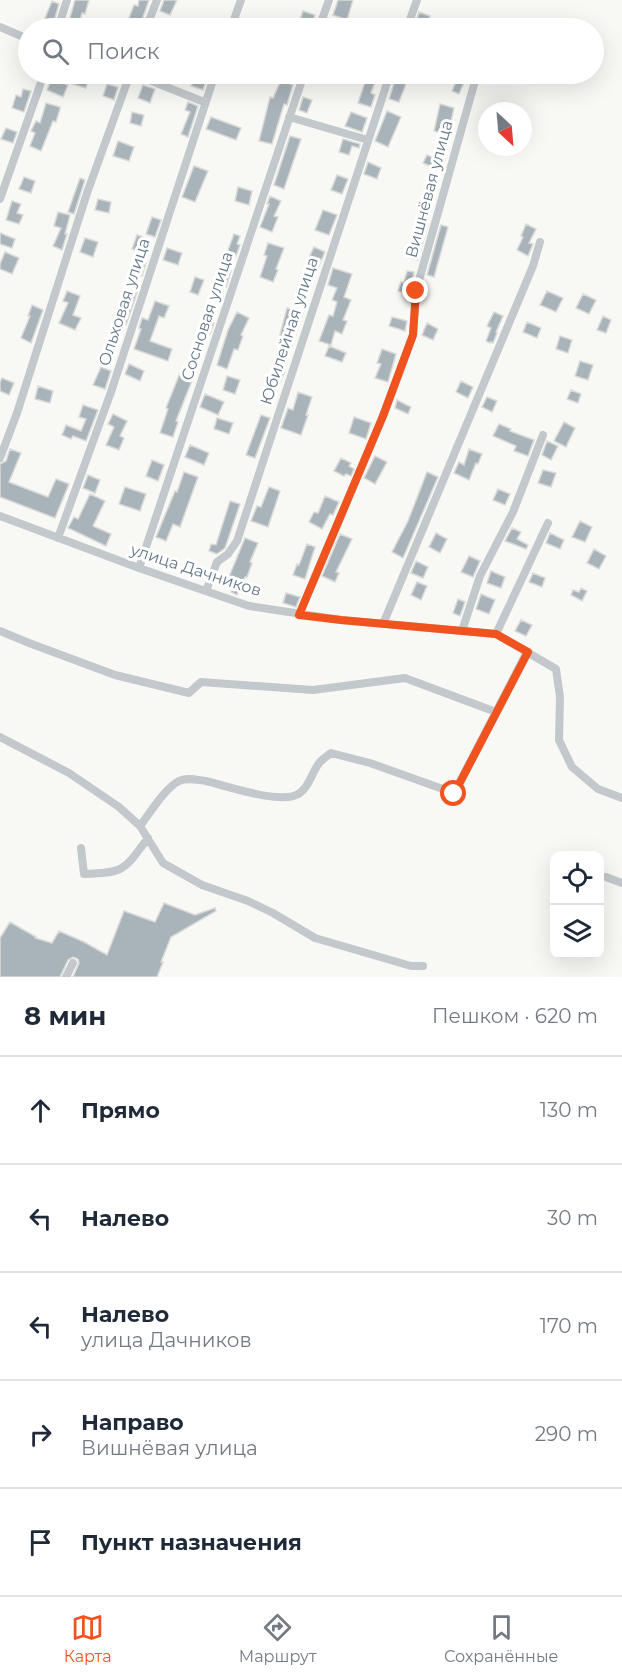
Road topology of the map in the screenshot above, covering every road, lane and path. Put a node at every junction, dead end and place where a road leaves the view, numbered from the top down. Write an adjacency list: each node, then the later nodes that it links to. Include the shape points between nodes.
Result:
1 (68, 0): 6 (street)
2 (156, 0): 7 (street)
3 (241, 0): 8 (street)
4 (329, 0): 9 (street)
5 (417, 0): 10 (street)
6 (62, 18)
7 (150, 18)
8 (235, 18)
9 (323, 18)
10 (410, 18)
11 (0, 27): 12 (street)
12 (18, 35)
13 (40, 84): 23 (street)
14 (128, 84): 26 (street, via 87,194)
15 (158, 84): 20 (street)
16 (211, 84): 20 (street, Ольховая улица)
17 (301, 84): 21 (street, Сосновая улица)
18 (387, 84): 22 (street, Юбилейная улица)
19 (474, 84): 32 (street, Вишнёвая улица, via 416,291 413,335)
20 (204, 102): 29 (street, Ольховая улица, via 111,392)
21 (290, 117): 22 (street); 30 (street, Сосновая улица)
22 (368, 140): 31 (street, Юбилейная улица, via 237,541 217,562)
23 (0, 199)
24 (540, 242): 33 (street)
25 (543, 435): 35 (street, via 513,512 480,576)
26 (0, 458)
27 (0, 516): 29 (street, улица Дачников)
28 (548, 523): 36 (street)
29 (58, 538): 30 (street, улица Дачников)
30 (139, 568): 31 (street, улица Дачников)
31 (206, 591): 32 (street, улица Дачников, via 249,606)
32 (299, 615): 33 (street, улица Дачников)
33 (383, 624): 35 (street, улица Дачников)
34 (0, 631): 38 (street, via 114,675 189,693 201,682 313,690 405,678)
35 (462, 631): 36 (street, улица Дачников)
36 (496, 634): 37 (street)
37 (528, 652): 38 (street); 40 (street, via 556,669 559,740 572,767 598,789)
38 (495, 712): 41 (street, via 454,794 331,753 320,762 301,793 289,798 259,795 191,778 181,780)
39 (0, 737): 41 (street, via 69,773)
40 (622, 798)
41 (140, 826): 42 (street)
42 (148, 838): 43 (street, via 128,865 104,874 84,874); 47 (street, via 163,863 202,885 249,901 315,938 411,966)
43 (81, 848)
44 (606, 877): 45 (street)
45 (622, 883)
46 (73, 963): 48 (street)
47 (423, 966)
48 (66, 977)

